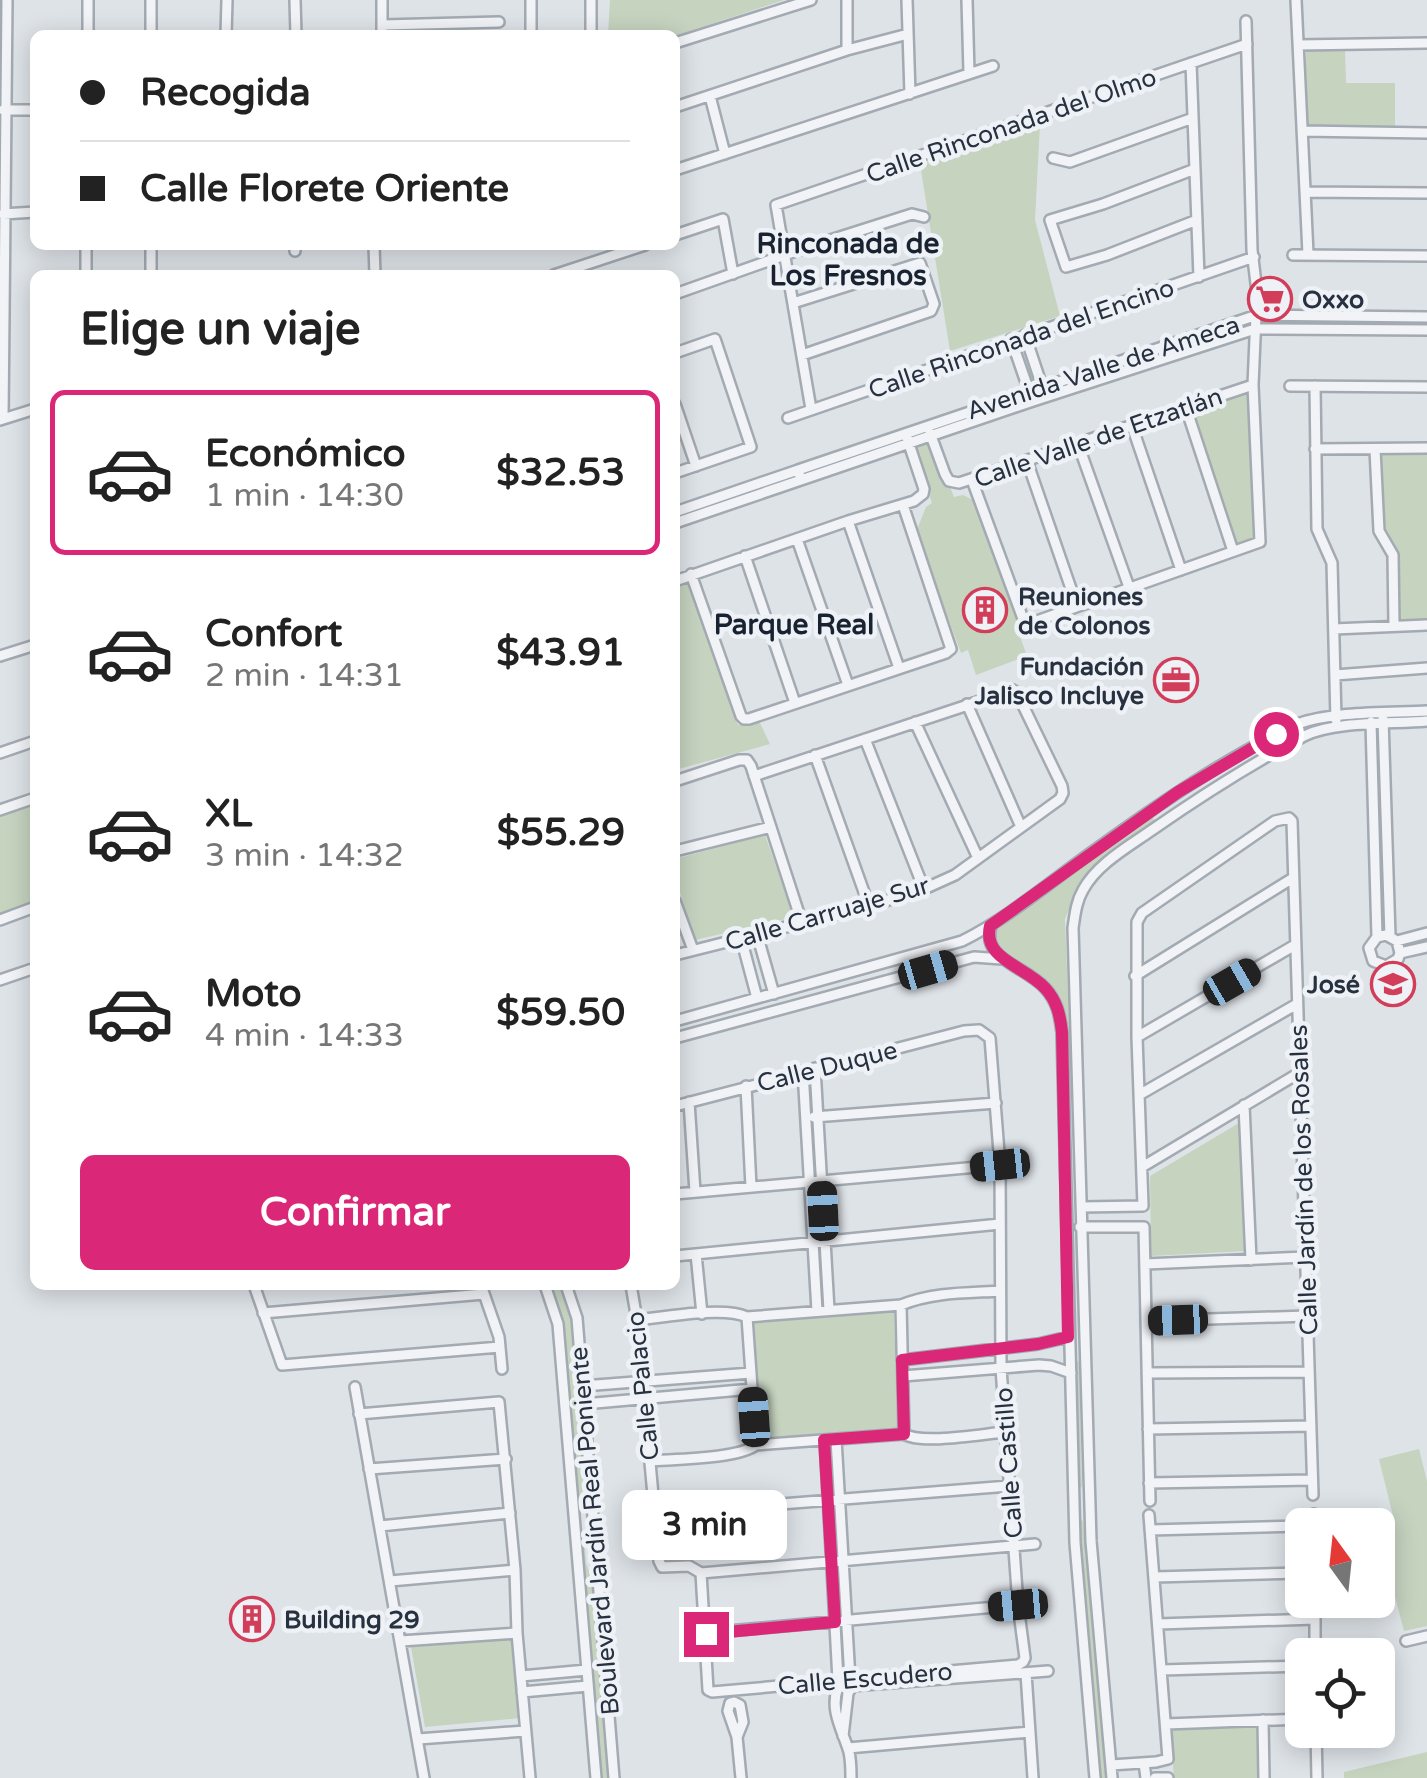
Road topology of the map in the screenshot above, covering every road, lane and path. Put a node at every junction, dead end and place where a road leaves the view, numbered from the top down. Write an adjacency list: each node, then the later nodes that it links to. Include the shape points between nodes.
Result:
1 (7, 0): 35 (street)
2 (88, 0): 16 (street)
3 (152, 0): 17 (street)
4 (227, 0): 18 (street)
5 (296, 0): 19 (street)
6 (382, 0): 20 (street)
7 (531, 0): 21 (street)
8 (591, 0): 22 (street)
9 (811, 0): 24 (street)
10 (847, 0): 28 (street)
11 (907, 0): 23 (street)
12 (968, 0): 31 (street)
13 (1296, 0): 27 (street)
14 (499, 22): 20 (street)
15 (1246, 22): 26 (street)
16 (88, 30)
17 (150, 30)
18 (226, 30)
19 (296, 30)
20 (382, 30)
21 (532, 30)
22 (591, 30)
23 (908, 34): 28 (street); 32 (street)
24 (680, 41)
25 (1427, 43): 27 (street)
26 (1246, 44): 29 (street, Calle Rinconada del Olmo); 56 (street)
27 (1298, 44): 38 (street)
28 (848, 50): 33 (street)
29 (1192, 63): 37 (street); 54 (street, Calle Rinconada del Olmo, via 776,205)
30 (992, 66): 31 (street)
31 (970, 74): 32 (street)
32 (910, 94): 40 (street)
33 (710, 96): 34 (street); 40 (street)
34 (680, 105)
35 (3, 110): 36 (street); 47 (street)
36 (30, 110)
37 (1193, 118): 41 (street, via 1070,162); 43 (street)
38 (1302, 132): 39 (street); 44 (street)
39 (1427, 133)
40 (725, 154): 42 (street)
41 (1053, 158)
42 (680, 168)
43 (1195, 168): 49 (street); 49 (street, via 1050,220 1066,267)
44 (1306, 192): 45 (street); 53 (street)
45 (1427, 193)
46 (30, 212): 47 (street)
47 (2, 214): 70 (street)
48 (924, 217): 54 (street, via 912,214)
49 (1197, 220): 59 (street)
50 (680, 233): 58 (street, via 723,219)
51 (629, 250): 57 (street)
52 (1293, 254): 53 (street)
53 (1308, 254): 55 (street)
54 (785, 256): 58 (street); 61 (street)
55 (1427, 256)
56 (1254, 257): 59 (street, Calle Rinconada del Encino); 62 (street)
57 (569, 270)
58 (733, 274): 60 (street)
59 (1199, 278): 66 (street, Calle Rinconada del Encino)
60 (680, 292)
61 (793, 303): 69 (street); 69 (street, via 918,263 934,304)
62 (1257, 315): 63 (street, Avenida Valle de Ameca); 64 (street); 75 (street, Avenida Valle de Ameca)
63 (1427, 317)
64 (1255, 329): 65 (street, Avenida Valle de Ameca); 71 (street); 75 (street, Avenida Valle de Ameca)
65 (1427, 330)
66 (1025, 335): 67 (street, Calle Rinconada del Encino); 75 (street)
67 (1012, 340): 76 (street); 78 (street, Calle Rinconada del Encino)
68 (680, 351): 91 (street, via 714,339 751,447)
69 (802, 355): 78 (street)
70 (2, 374): 82 (street)
71 (1254, 385): 77 (street, Calle Valle de Etzatlán); 100 (street, via 1260,542)
72 (1290, 386): 73 (street)
73 (1314, 386): 74 (street); 89 (street)
74 (1427, 387)
75 (1044, 392): 76 (street, Avenida Valle de Ameca)
76 (1031, 396): 84 (street, Avenida Valle de Ameca)
77 (1186, 408): 83 (street, Calle Valle de Etzatlán); 100 (street)
78 (812, 409): 80 (street, Calle Rinconada del Encino)
79 (30, 411): 82 (street)
80 (788, 418)
81 (680, 419): 91 (street)
82 (2, 420)
83 (1132, 426): 86 (street, Calle Valle de Etzatlán); 102 (street)
84 (929, 431): 85 (street, Avenida Valle de Ameca); 94 (street, Calle Valle de Etzatlán, via 949,480)
85 (908, 438): 93 (street, Avenida Valle de Ameca); 95 (street, via 924,488)
86 (1078, 444): 90 (street, Calle Valle de Etzatlán); 105 (street)
87 (1375, 448): 88 (street); 89 (street); 108 (street, via 1379,531 1393,555)
88 (1427, 448)
89 (1315, 449): 109 (street, via 1318,529 1332,563)
90 (1028, 462): 94 (street, Calle Valle de Etzatlán); 106 (street)
91 (696, 466): 92 (street)
92 (680, 471)
93 (800, 475): 96 (street); 97 (street, Avenida Valle de Ameca)
94 (972, 480): 106 (street, via 1025,621)
95 (903, 505): 98 (street); 112 (street, via 950,649)
96 (680, 511)
97 (680, 520)
98 (848, 521): 99 (street); 112 (street)
99 (797, 539): 101 (street); 115 (street)
100 (1233, 552): 102 (street)
101 (745, 556): 103 (street); 116 (street)
102 (1181, 570): 105 (street)
103 (690, 574): 104 (street); 116 (street, via 744,719)
104 (680, 579)
105 (1128, 587): 106 (street)
106 (1077, 606)
107 (1427, 624): 108 (street)
108 (1394, 626): 109 (street)
109 (1334, 629): 114 (street)
110 (30, 647): 111 (street)
111 (0, 656)
112 (900, 668): 115 (street)
113 (1427, 668): 114 (street)
114 (1335, 675): 122 (street)
115 (848, 685): 116 (street)
116 (795, 703)
117 (967, 704): 121 (street); 137 (street); 137 (street, Calle Carruaje Sur, via 1017,693 1062,786 1060,799)
118 (1427, 711): 119 (street)
119 (1383, 719): 120 (street); 123 (street); 152 (street)
120 (1371, 720): 122 (street); 150 (street)
121 (915, 722): 125 (street); 139 (street)
122 (1336, 722): 124 (street, via 1309,720); 127 (street)
123 (1427, 722)
124 (1276, 734): 127 (street); 133 (street)
125 (865, 739): 129 (street); 141 (street)
126 (30, 746): 128 (street)
127 (1284, 747): 135 (street)
128 (0, 753)
129 (815, 755): 130 (street); 142 (street)
130 (754, 776): 131 (street, via 747,760 740,760); 136 (street)
131 (680, 780)
132 (30, 800): 134 (street)
133 (1158, 806): 135 (street); 147 (street)
134 (0, 810)
135 (1166, 820): 181 (street, via 1094,875 1076,908)
136 (771, 827): 138 (street); 146 (street)
137 (1021, 827): 139 (street, Calle Carruaje Sur)
138 (680, 851)
139 (978, 858): 141 (street, Calle Carruaje Sur)
140 (1293, 878): 153 (street, Calle Jardín de los Rosales); 164 (street); 164 (street, Calle Jardín de los Rosales, via 1290,818 1276,821 1142,913 1135,931)
141 (924, 888): 142 (street, Calle Carruaje Sur)
142 (869, 906): 146 (street, Calle Carruaje Sur)
143 (30, 909): 145 (street)
144 (680, 915): 155 (street)
145 (0, 920)
146 (802, 923): 148 (street, Calle Carruaje Sur)
147 (990, 926): 156 (street); 159 (street, via 990,946)
148 (757, 934): 151 (street, Calle Carruaje Sur); 160 (street)
149 (1427, 934): 152 (street)
150 (1377, 937): 152 (street); 157 (street, via 1369,948 1373,961 1392,964)
151 (740, 938): 155 (street, Calle Carruaje Sur); 163 (street)
152 (1393, 938): 157 (street)
153 (1295, 945): 168 (street, Calle Jardín de los Rosales); 172 (street)
154 (1427, 946): 157 (street)
155 (693, 950): 158 (street, Calle Carruaje Sur)
156 (924, 952): 162 (street); 166 (street)
157 (1400, 953)
158 (680, 954)
159 (1002, 958): 162 (street); 179 (street, via 1033,976 1059,1010)
160 (767, 969): 163 (street); 166 (street)
161 (30, 970): 165 (street)
162 (928, 970): 171 (street)
163 (750, 974): 167 (street)
164 (1136, 976): 172 (street)
165 (0, 980)
166 (774, 994): 167 (street)
167 (757, 998): 169 (street)
168 (1297, 1004): 175 (street, Calle Jardín de los Rosales); 177 (street)
169 (680, 1020)
170 (979, 1030): 173 (street, Calle Duque); 180 (street, Calle Castillo, via 990,1038)
171 (680, 1037)
172 (1137, 1037): 177 (street)
173 (815, 1068): 174 (street, Calle Duque); 184 (street)
174 (804, 1071): 176 (street, Calle Duque); 184 (street)
175 (1299, 1074): 182 (street); 201 (street, Calle Jardín de los Rosales)
176 (746, 1086): 178 (street, Calle Duque); 189 (street)
177 (1139, 1095): 186 (street)
178 (690, 1102): 183 (street, Calle Duque); 190 (street)
179 (1064, 1102): 181 (street); 195 (street)
180 (996, 1103): 184 (street); 185 (street, Calle Castillo)
181 (1079, 1103): 193 (street)
182 (1244, 1104): 186 (street); 202 (street)
183 (680, 1105)
184 (812, 1117): 187 (street); 188 (street)
185 (1000, 1165): 187 (street); 194 (street, Calle Castillo)
186 (1142, 1167): 192 (street, via 1144,1206)
187 (822, 1181): 188 (street); 198 (street)
188 (810, 1182): 189 (street); 198 (street)
189 (751, 1187): 190 (street)
190 (695, 1192): 191 (street)
191 (680, 1194)
192 (1102, 1206): 193 (street); 197 (street)
193 (1082, 1207): 196 (street)
194 (1000, 1224): 198 (street); 209 (street, Calle Castillo)
195 (1067, 1227): 196 (street); 218 (street)
196 (1083, 1227): 197 (street); 255 (street)
197 (1103, 1227): 203 (street, via 1144,1228)
198 (819, 1242): 199 (street); 211 (street)
199 (696, 1254): 200 (street); 213 (street)
200 (680, 1256)
201 (1305, 1256): 202 (street); 214 (street, Calle Jardín de los Rosales)
202 (1251, 1260): 203 (street)
203 (1144, 1264): 217 (street)
204 (256, 1290): 212 (street)
205 (482, 1290): 212 (street); 220 (street)
206 (547, 1290): 261 (street, Boulevard Jardín Real Poniente, via 558,1324)
207 (568, 1290): 233 (street, Boulevard Jardín Real Poniente)
208 (632, 1290): 216 (street, Calle Palacio)
209 (1000, 1292): 210 (street); 221 (street, Calle Castillo)
210 (901, 1304): 211 (street); 222 (street)
211 (823, 1311): 215 (street)
212 (263, 1314): 220 (street, via 279,1360 288,1366)
213 (702, 1314): 215 (street); 216 (street)
214 (1307, 1316): 217 (street); 227 (street, Calle Jardín de los Rosales)
215 (747, 1317): 226 (street)
216 (638, 1320): 231 (street, Calle Palacio)
217 (1146, 1322): 229 (street)
218 (1068, 1337): 219 (street); 228 (street)
219 (1049, 1342): 221 (street); 223 (street)
220 (500, 1347): 225 (street)
221 (1000, 1348): 222 (street); 224 (street, Calle Castillo)
222 (902, 1360): 230 (street)
223 (1052, 1366): 224 (street); 228 (street)
224 (1001, 1368): 230 (street); 242 (street, Calle Castillo)
225 (502, 1369)
226 (751, 1372): 231 (street); 235 (street)
227 (1309, 1372): 229 (street); 240 (street, Calle Jardín de los Rosales)
228 (1071, 1373): 256 (street)
229 (1147, 1373): 241 (street)
230 (902, 1376): 243 (street)
231 (643, 1381): 232 (street); 236 (street, Calle Palacio)
232 (604, 1384): 233 (street); 237 (street)
233 (583, 1386): 238 (street, Boulevard Jardín Real Poniente)
234 (355, 1387): 239 (street)
235 (752, 1389): 236 (street); 245 (street)
236 (644, 1398): 237 (street); 247 (street, Calle Palacio)
237 (605, 1402): 238 (street)
238 (584, 1404): 260 (street, Boulevard Jardín Real Poniente)
239 (359, 1414): 246 (street, via 499,1402); 248 (street)
240 (1311, 1426): 241 (street); 249 (street, Calle Jardín de los Rosales)
241 (1148, 1429): 250 (street)
242 (1006, 1432): 243 (street); 251 (street, Calle Castillo)
243 (904, 1434): 244 (street)
244 (830, 1440): 245 (street); 253 (street)
245 (756, 1445): 247 (street, via 733,1454)
246 (506, 1459): 248 (street); 257 (street)
247 (650, 1461): 258 (street, Calle Palacio)
248 (369, 1469): 262 (street)
249 (1312, 1480): 250 (street); 252 (street, Calle Jardín de los Rosales)
250 (1149, 1484): 254 (street)
251 (1010, 1486): 253 (street); 266 (street, Calle Castillo)
252 (1313, 1495)
253 (834, 1500): 258 (street); 267 (street)
254 (1150, 1501)
255 (1090, 1505): 256 (street); 305 (street)
256 (1074, 1506): 313 (street)
257 (510, 1513): 262 (street); 268 (street)
258 (654, 1514): 269 (street, Calle Palacio, via 660,1565)
259 (1149, 1515): 264 (street)
260 (594, 1522): 261 (street); 309 (street, Boulevard Jardín Real Poniente)
261 (574, 1523): 285 (street, Boulevard Jardín Real Poniente)
262 (380, 1526): 272 (street)
263 (1285, 1526): 264 (street)
264 (1150, 1530): 271 (street)
265 (1036, 1544): 266 (street)
266 (1014, 1546): 267 (street); 273 (street, Calle Castillo)
267 (837, 1561): 269 (street); 275 (street)
268 (515, 1570): 272 (street); 277 (street)
269 (702, 1573): 278 (street)
270 (1285, 1573): 271 (street)
271 (1154, 1577): 276 (street)
272 (390, 1581): 281 (street)
273 (1018, 1605): 275 (street); 283 (street, Calle Castillo)
274 (1315, 1619): 276 (street); 280 (street)
275 (841, 1621): 278 (street); 291 (street)
276 (1158, 1624): 287 (street)
277 (517, 1632): 281 (street); 290 (street)
278 (706, 1634): 291 (street, Calle Escudero, via 712,1692)
279 (1427, 1636): 282 (street)
280 (1316, 1638)
281 (401, 1641): 301 (street)
282 (1406, 1641)
283 (1023, 1662): 291 (street, Calle Escudero)
284 (1285, 1666): 287 (street)
285 (587, 1670): 288 (street, Boulevard Jardín Real Poniente); 292 (street, Boulevard Jardín Real Poniente)
286 (1048, 1670): 289 (street, Calle Escudero)
287 (1162, 1670): 297 (street)
288 (566, 1672): 290 (street, Boulevard Jardín Real Poniente); 293 (street)
289 (1026, 1674): 291 (street, Calle Escudero); 299 (street)
290 (521, 1676): 294 (street)
291 (847, 1681): 302 (street, via 834,1702)
292 (588, 1686): 293 (street, Boulevard Jardín Real Poniente); 308 (street, Boulevard Jardín Real Poniente)
293 (568, 1689): 294 (street, Boulevard Jardín Real Poniente)
294 (522, 1692): 298 (street)
295 (1285, 1719): 296 (street)
296 (1263, 1720): 297 (street); 318 (street)
297 (1166, 1724): 304 (street, via 1168,1759)
298 (525, 1730): 301 (street); 307 (street)
299 (1030, 1732): 302 (street); 312 (street)
300 (737, 1738): 310 (street)
301 (418, 1739): 306 (street)
302 (848, 1748): 311 (street)
303 (1316, 1748): 319 (street)
304 (1144, 1763): 305 (street); 315 (street)
305 (1110, 1765): 314 (street)
306 (424, 1778)
307 (530, 1778)
308 (596, 1778)
309 (614, 1778)
310 (742, 1778)
311 (851, 1778)
312 (1033, 1778)
313 (1095, 1778)
314 (1112, 1778)
315 (1146, 1778)
316 (1154, 1778): 317 (street)
317 (1168, 1778)
318 (1264, 1778)
319 (1317, 1778)

